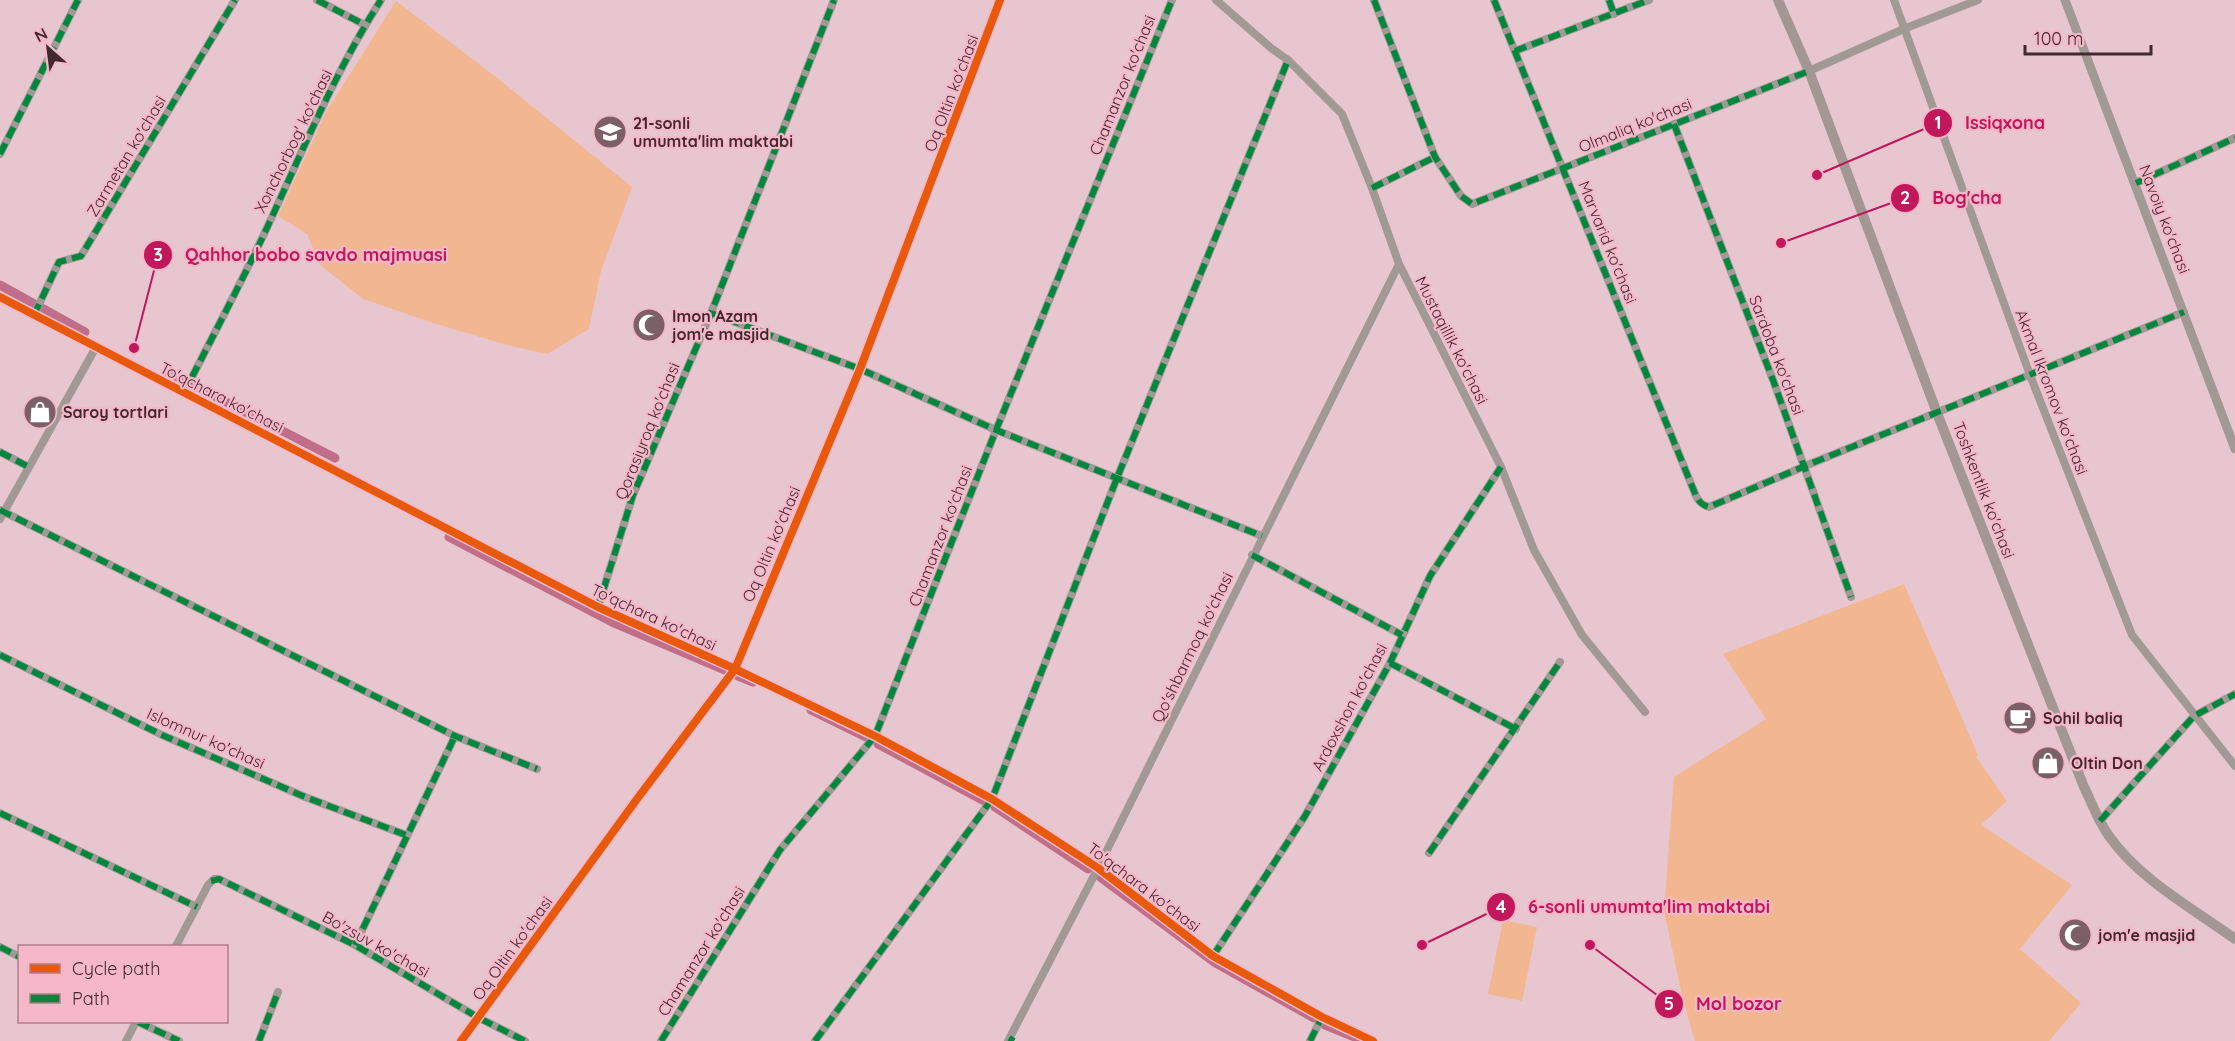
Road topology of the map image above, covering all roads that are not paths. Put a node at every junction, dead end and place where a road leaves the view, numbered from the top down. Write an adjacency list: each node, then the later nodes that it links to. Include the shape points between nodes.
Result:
1 (78, 0): 26 (street)
2 (235, 0): 35 (street, Zarmetan ko'chasi, via 81,256 59,262)
3 (317, 0): 19 (street)
4 (381, 0): 19 (street, Xonchorbog' ko'chasi)
5 (834, 0): 34 (street, Qorasiyroq ko'chasi)
6 (1000, 0): 37 (street, Oq Oltin ko'chasi)
7 (1172, 0): 41 (street, Chamanzor ko'chasi)
8 (1216, 0): 22 (street, Mustaqillik ko'chasi)
9 (1374, 0): 27 (street)
10 (1494, 0): 21 (street, Marvarid ko'chasi)
11 (1609, 0): 18 (street)
12 (1649, 0): 17 (street)
13 (1779, 0): 23 (main road, Toshkentlik ko'chasi)
14 (1894, 0): 20 (street, Akmal Ikromov ko'chasi)
15 (1978, 0): 20 (street, Olmaliq ko'chasi)
16 (2065, 0): 29 (street, Navoiy ko'chasi)
17 (1635, 3): 18 (street)
18 (1614, 14): 21 (street)
19 (365, 25): 39 (street, Xonchorbog' ko'chasi)
20 (1906, 28): 23 (street, Olmaliq ko'chasi); 38 (street, Akmal Ikromov ko'chasi)
21 (1515, 51): 28 (street, Marvarid ko'chasi)
22 (1288, 60): 30 (street, Mustaqillik ko'chasi, via 1342,114); 47 (street)
23 (1809, 71): 24 (street, Olmaliq ko'chasi); 40 (main road, Toshkentlik ko'chasi)
24 (1674, 124): 28 (street, Olmaliq ko'chasi); 44 (street, Sardoba ko'chasi)
25 (2235, 138): 29 (street)
26 (0, 154)
27 (1435, 157): 28 (street, Olmaliq ko'chasi, via 1461,196 1472,204); 30 (street)
28 (1564, 168): 44 (street, Marvarid ko'chasi, via 1700,503 1709,507)
29 (2136, 183): 33 (street, Navoiy ko'chasi)
30 (1372, 188): 31 (street, Mustaqillik ko'chasi)
31 (1399, 264): 46 (street, Mustaqillik ko'chasi); 49 (street, Qo'shbarmoq ko'chasi)
32 (0, 297): 35 (street, To'qchara ko'chasi)
33 (2184, 312): 38 (street); 42 (street, Navoiy ko'chasi)
34 (711, 314): 37 (street); 52 (street, Qorasiyroq ko'chasi, via 633,495)
35 (34, 315): 36 (street, To'qchara ko'chasi)
36 (96, 347): 39 (street, To'qchara ko'chasi); 45 (street)
37 (860, 369): 41 (street); 57 (street, Oq Oltin ko'chasi)
38 (2030, 375): 40 (street); 60 (street, Akmal Ikromov ko'chasi, via 2132,635)
39 (184, 393): 52 (street, To'qchara ko'chasi)
40 (1937, 412): 44 (street); 68 (main road, Toshkentlik ko'chasi)
41 (996, 430): 47 (street); 63 (street, Chamanzor ko'chasi)
42 (2235, 449)
43 (0, 452): 45 (street)
44 (1805, 466): 51 (street, Sardoba ko'chasi)
45 (29, 467): 48 (street)
46 (1501, 467): 53 (street, Ardoxshon ko'chasi, via 1430,576); 59 (street, Mustaqillik ko'chasi, via 1534,550 1582,635)
47 (1117, 478): 49 (street); 66 (street)
48 (1, 514): 62 (street)
49 (1262, 536): 50 (street, Qo'shbarmoq ko'chasi)
50 (1252, 555): 53 (street); 71 (street, Qo'shbarmoq ko'chasi)
51 (1851, 597)
52 (598, 607): 57 (street, To'qchara ko'chasi)
53 (1402, 635): 56 (street, Ardoxshon ko'chasi)
54 (0, 655): 69 (street, Islomnur ko'chasi, via 162,735 305,797)
55 (1560, 662): 61 (street)
56 (1390, 663): 61 (street); 78 (street, Ardoxshon ko'chasi, via 1305,816)
57 (735, 669): 63 (street, To'qchara ko'chasi); 80 (street, Oq Oltin ko'chasi)
58 (2235, 694): 60 (street)
59 (1645, 712)
60 (2194, 716): 64 (street, Akmal Ikromov ko'chasi); 68 (street)
61 (1516, 729): 70 (street)
62 (455, 736): 65 (street); 69 (street)
63 (875, 736): 66 (street, To'qchara ko'chasi); 90 (street, Chamanzor ko'chasi, via 780,850)
64 (2235, 766)
65 (537, 769)
66 (992, 799): 71 (street, To'qchara ko'chasi); 91 (street)
67 (0, 813): 72 (street)
68 (2100, 821): 73 (main road, Toshkentlik ko'chasi, via 2130,861)
69 (406, 835): 75 (street)
70 (1429, 853)
71 (1098, 868): 78 (street, To'qchara ko'chasi); 84 (street, Qo'shbarmoq ko'chasi)
72 (197, 907): 74 (street); 75 (street, Bo'zsuv ko'chasi, via 211,881 219,879)
73 (2235, 939)
74 (177, 945)
75 (354, 945): 80 (street, Bo'zsuv ko'chasi)
76 (0, 947): 77 (street)
77 (18, 956)
78 (1213, 956): 81 (street, To'qchara ko'chasi)
79 (278, 992): 87 (street)
80 (479, 1017): 88 (street, Oq Oltin ko'chasi); 89 (street, Bo'zsuv ko'chasi)
81 (1322, 1017): 92 (street); 93 (street, To'qchara ko'chasi)
82 (136, 1023): 85 (street)
83 (139, 1023): 86 (street)
84 (1010, 1040)
85 (126, 1041)
86 (179, 1041)
87 (259, 1041)
88 (461, 1041)
89 (525, 1041)
90 (661, 1041)
91 (815, 1041)
92 (1310, 1041)
93 (1373, 1041)

